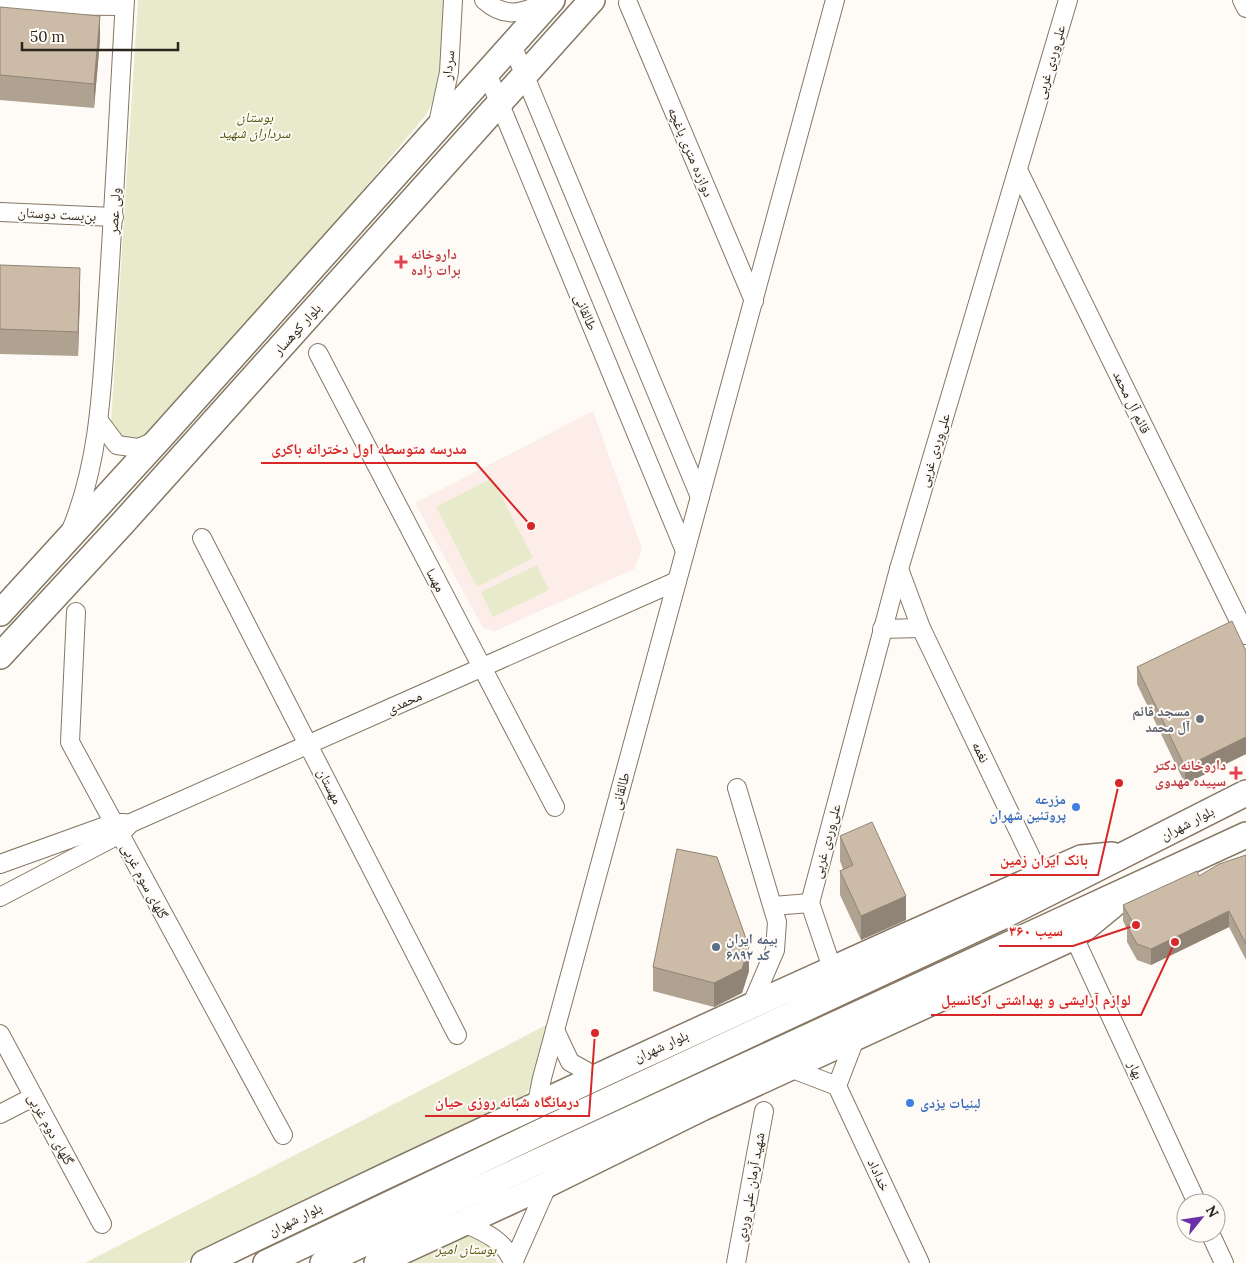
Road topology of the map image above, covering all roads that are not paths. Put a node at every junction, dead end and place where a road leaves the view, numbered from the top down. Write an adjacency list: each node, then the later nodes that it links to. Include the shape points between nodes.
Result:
1 (453, 0): 16 (street, سردار, via 449,72)
2 (484, 0): 3 (street, via 496,10 512,14 524,13)
3 (552, 0): 12 (main road)
4 (592, 0): 14 (main road, بلوار کوهسار)
5 (835, 0): 20 (street, طالقانی)
6 (1068, 0): 17 (street, علی‌وردی غربی)
7 (1242, 0): 11 (street)
8 (125, 3): 10 (street); 19 (street, ولی عصر)
9 (628, 3): 20 (street, دوازده متری باغچه)
10 (0, 5)
11 (1246, 8)
12 (512, 45): 13 (main road); 14 (street)
13 (487, 73): 15 (street, طالقانی); 16 (main road)
14 (523, 76): 15 (main road, بلوار کوهسار); 24 (street)
15 (499, 103): 27 (street, طالقانی); 35 (main road, بلوار کوهسار, via 128,518)
16 (436, 129): 23 (main road)
17 (1018, 170): 28 (street, علی‌وردی غربی); 34 (street, قائم آل محمد)
18 (0, 212): 19 (street, بن‌بست دوستان)
19 (114, 217): 22 (street, ولی عصر)
20 (754, 301): 24 (street, طالقانی)
21 (318, 354): 36 (street, مهسا)
22 (99, 421): 23 (street, via 117,445 129,448 147,445); 26 (street, ولی عصر, via 85,487)
23 (160, 438): 26 (main road)
24 (700, 497): 27 (street, طالقانی)
25 (202, 538): 37 (street, مهستان)
26 (67, 540): 31 (main road)
27 (685, 551): 29 (street, طالقانی)
28 (899, 569): 32 (street, نغمه); 33 (street, علی‌وردی غربی)
29 (678, 581): 36 (street, محمدی); 53 (street, طالقانی)
30 (76, 612): 41 (street, گلهای سوم غربی, via 70,742)
31 (0, 613)
32 (921, 628): 33 (street); 45 (street, نغمه)
33 (882, 629): 48 (street, علی‌وردی غربی)
34 (1246, 634)
35 (0, 656)
36 (482, 668): 37 (street, محمدی); 40 (street, مهسا)
37 (309, 744): 41 (street, محمدی); 55 (street, مهستان)
38 (737, 788): 49 (street)
39 (1246, 793): 43 (main road, بلوار شهران)
40 (555, 807)
41 (122, 827): 44 (street); 47 (street); 64 (street, گلهای سوم غربی)
42 (1246, 835): 46 (main road)
43 (1127, 854): 45 (main road, بلوار شهران, via 1081,858); 71 (main road, بلوار شهران, via 999,918)
44 (0, 864)
45 (1040, 876): 51 (main road, بلوار شهران)
46 (1139, 884): 50 (main road); 72 (main road)
47 (0, 897)
48 (810, 903): 49 (street); 51 (street)
49 (773, 906): 52 (street, via 777,922 775,950)
50 (1074, 937): 56 (main road); 66 (street, بهار)
51 (832, 968): 52 (main road, بلوار شهران)
52 (751, 1006): 58 (main road, بلوار شهران)
53 (555, 1030): 58 (street, via 570,1062); 61 (street, طالقانی)
54 (0, 1034): 60 (street, گلهای دوم غربی)
55 (457, 1035)
56 (855, 1039): 57 (main road); 59 (street)
57 (790, 1068): 59 (street); 65 (main road)
58 (595, 1076): 61 (main road, بلوار شهران)
59 (831, 1083): 76 (street, خداداد)
60 (33, 1097): 63 (street); 68 (street, گلهای دوم غربی)
61 (537, 1103): 70 (main road, بلوار شهران)
62 (764, 1111): 75 (street, شهید آرمان علی وردی)
63 (0, 1114)
64 (283, 1135)
65 (548, 1184): 67 (main road); 74 (street)
66 (1192, 1193)
67 (462, 1222): 73 (main road); 74 (street, via 499,1241 508,1250)
68 (102, 1224)
69 (1215, 1243): 77 (street)
70 (204, 1263)
71 (266, 1263)
72 (323, 1263)
73 (377, 1263)
74 (513, 1263)
75 (736, 1263)
76 (920, 1263)
77 (1224, 1263)

